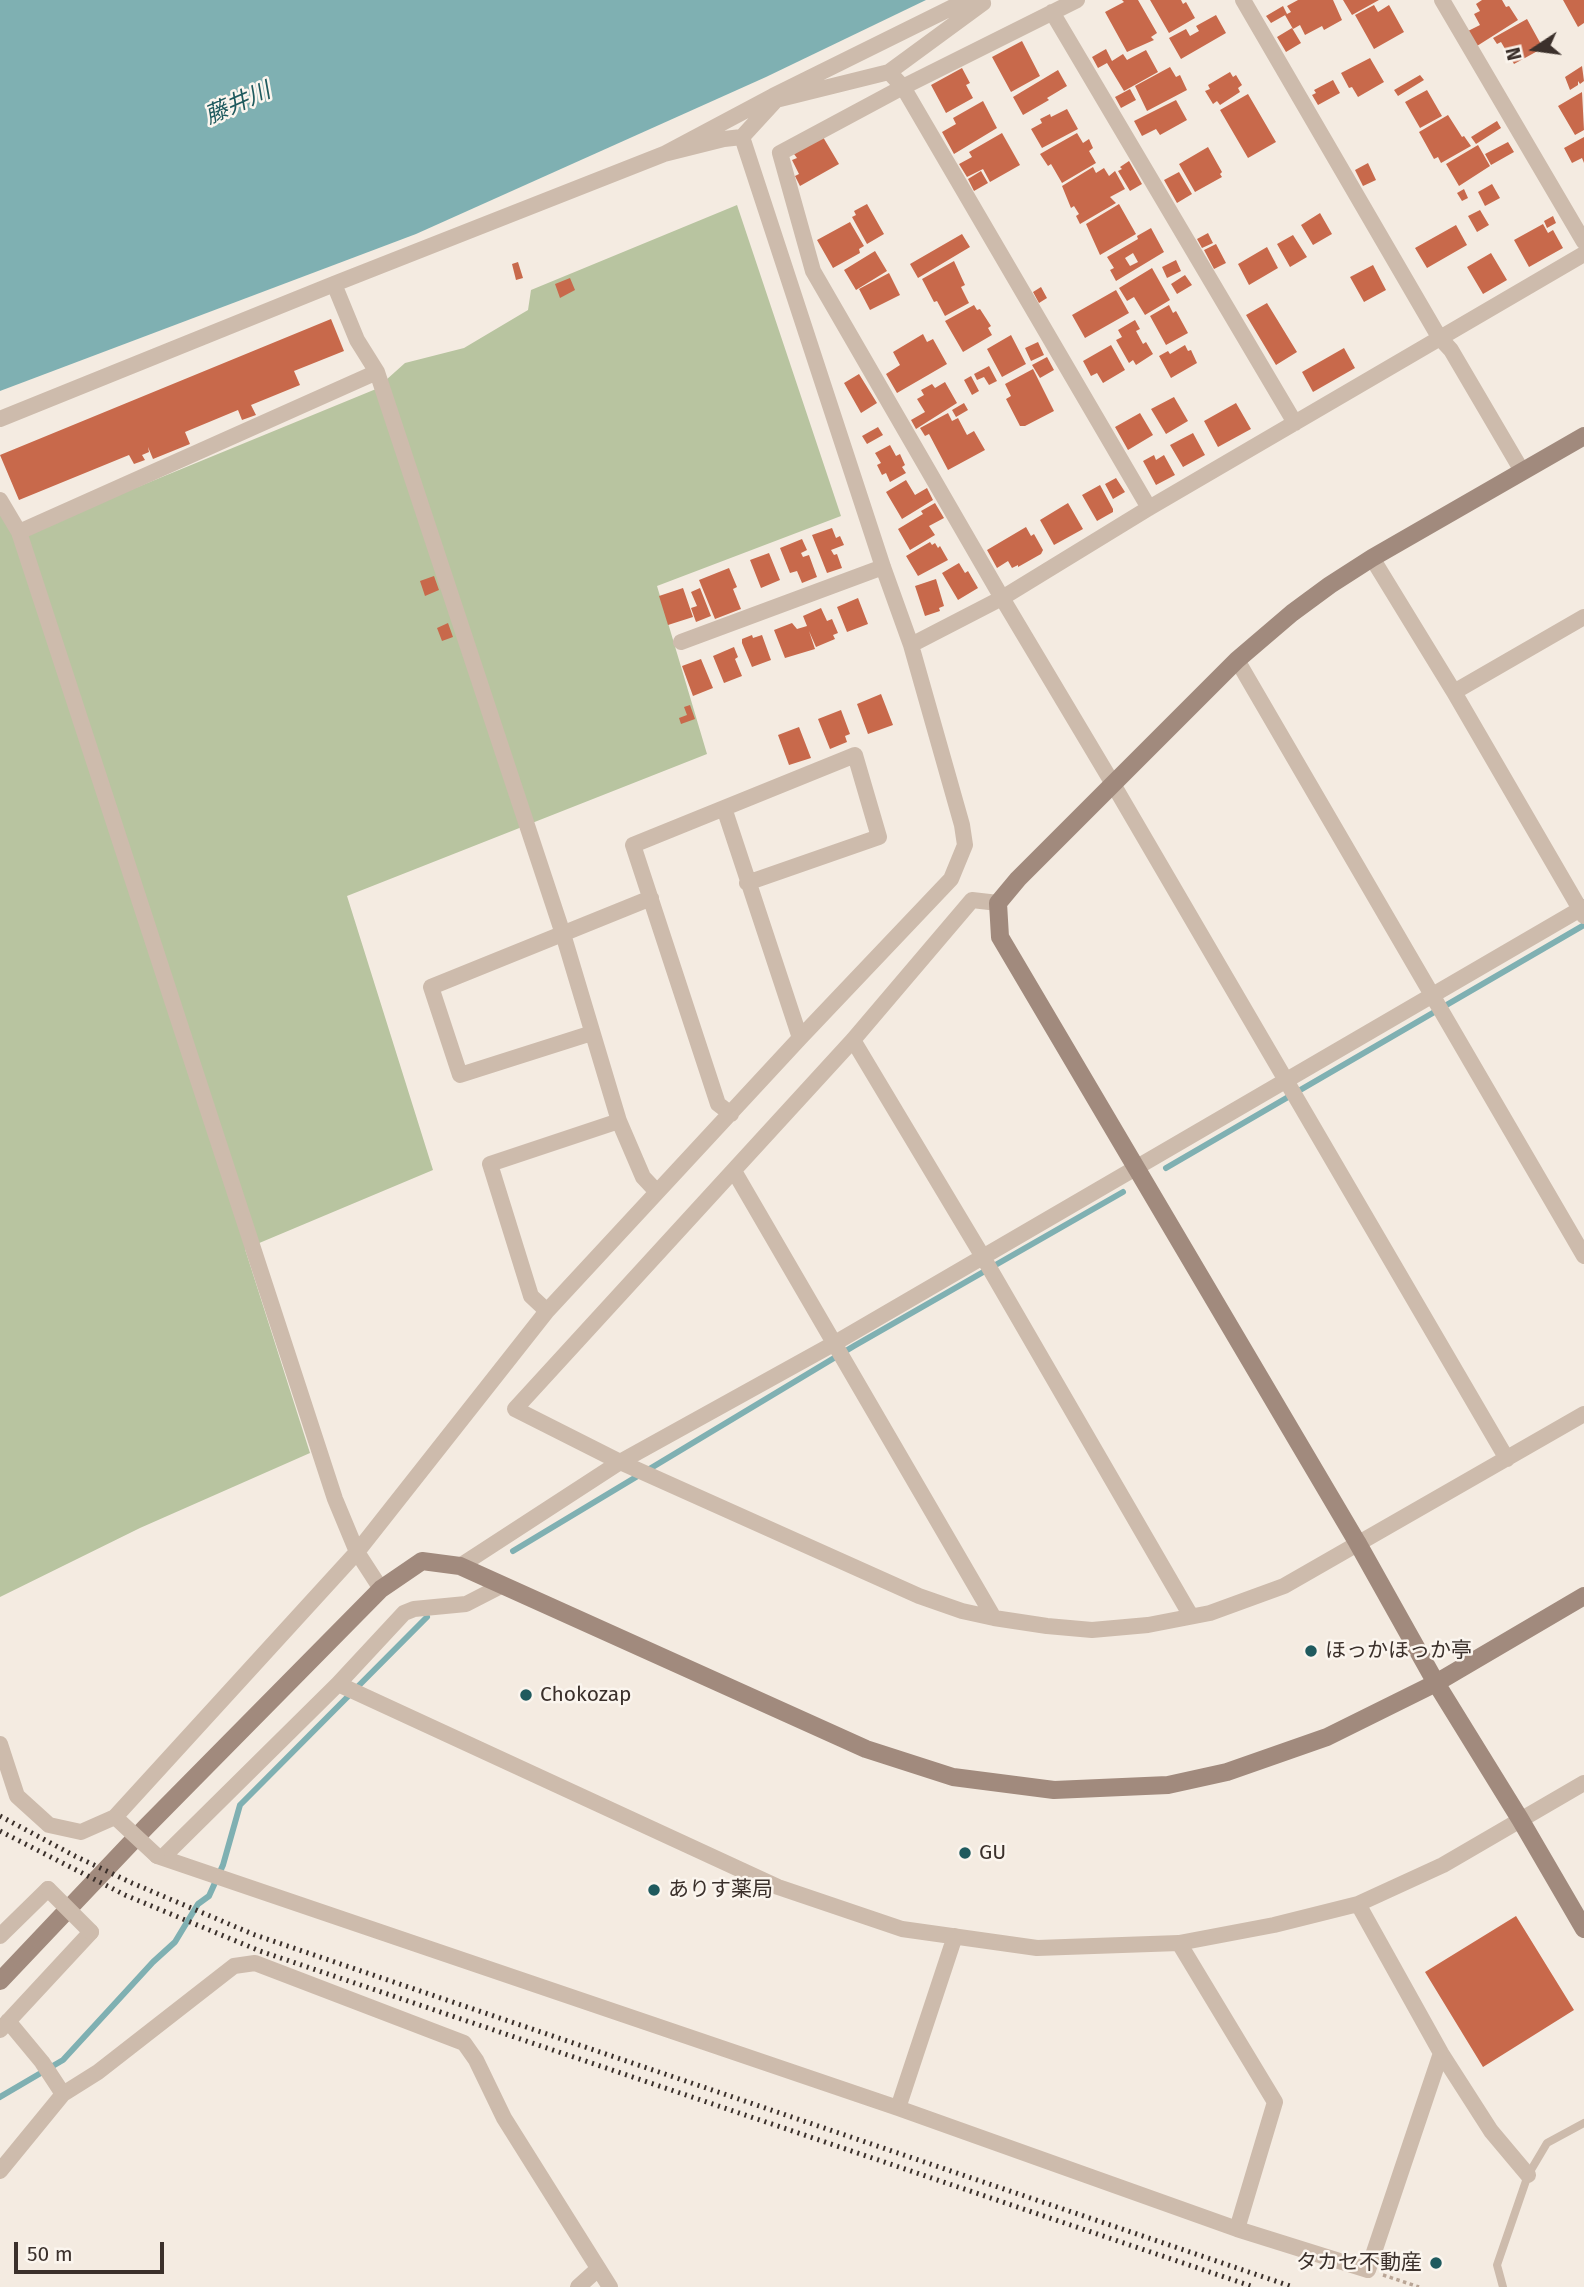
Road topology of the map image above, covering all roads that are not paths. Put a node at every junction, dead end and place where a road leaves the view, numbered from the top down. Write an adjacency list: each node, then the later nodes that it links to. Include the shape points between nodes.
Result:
1 (967, 0): 9 (street)
2 (982, 0): 7 (street)
3 (1077, 0): 6 (street)
4 (1243, 0): 15 (street)
5 (1442, 0): 12 (street)
6 (1052, 12): 8 (street); 18 (street)
7 (889, 72): 8 (street); 9 (street)
8 (903, 87): 22 (street); 26 (street, via 780,153 813,271)
9 (775, 98): 10 (street); 11 (street)
10 (742, 137): 11 (street); 25 (street)
11 (664, 154): 14 (street)
12 (1584, 242)
13 (1584, 254): 15 (street)
14 (334, 284): 16 (street, via 357,340); 17 (street)
15 (1439, 337): 18 (street); 20 (street)
16 (377, 372): 23 (street); 40 (street)
17 (0, 419)
18 (1295, 423): 22 (street)
19 (1584, 436): 20 (street)
20 (1522, 471): 24 (street)
21 (0, 500): 23 (street)
22 (1149, 508): 26 (street)
23 (19, 532): 59 (street, via 335,1499)
24 (1372, 558): 30 (street, via 1329,584); 31 (street)
25 (883, 567): 28 (street); 29 (street)
26 (1002, 598): 29 (street); 32 (street)
27 (1584, 617): 31 (street)
28 (681, 642)
29 (911, 645): 34 (street, via 962,825 965,845)
30 (1237, 660): 32 (street); 41 (street)
31 (1454, 692): 39 (street)
32 (1113, 784): 38 (street); 45 (street)
33 (724, 808): 35 (street); 35 (street, via 855,755 880,837); 36 (street, via 633,845)
34 (951, 880): 37 (street); 43 (street)
35 (747, 883): 43 (street)
36 (651, 898): 40 (street); 46 (street, via 718,1104)
37 (972, 900): 38 (street); 44 (street)
38 (998, 903): 48 (street, via 1000,937)
39 (1583, 911): 41 (street)
40 (563, 934): 42 (street); 42 (street, via 431,987 460,1075)
41 (1437, 1003): 45 (street); 51 (street)
42 (592, 1033): 47 (street)
43 (800, 1038): 46 (street)
44 (853, 1040): 49 (street); 52 (street)
45 (1287, 1083): 48 (street); 56 (street)
46 (731, 1114): 50 (street)
47 (619, 1121): 50 (street, via 643,1177); 53 (street, via 489,1164 531,1296)
48 (1135, 1168): 52 (street); 58 (street)
49 (734, 1171): 54 (street); 57 (street, via 515,1409)
50 (657, 1192): 53 (street)
51 (1584, 1256)
52 (987, 1265): 54 (street); 64 (street)
53 (547, 1311): 59 (street)
54 (839, 1350): 57 (street); 65 (street)
55 (1584, 1414): 56 (street)
56 (1507, 1459): 58 (street)
57 (627, 1465): 60 (street); 65 (street, via 919,1596)
58 (1357, 1542): 64 (street, via 1284,1586); 66 (street)
59 (357, 1552): 62 (street); 70 (street)
60 (460, 1566): 61 (street); 62 (street, via 422,1561)
61 (503, 1585): 66 (street, via 866,1749 953,1776 1054,1790 1168,1785 1227,1772 1327,1737); 67 (street, via 466,1604 404,1613)
62 (381, 1588): 78 (street)
63 (1584, 1596): 66 (street)
64 (1191, 1616): 65 (street, via 1092,1630)
65 (994, 1618)
66 (1436, 1683): 71 (street)
67 (343, 1686): 72 (street); 76 (street, via 778,1887 902,1929)
68 (0, 1744): 70 (street, via 17,1796 49,1825 81,1832)
69 (1584, 1783): 71 (street)
70 (115, 1817): 72 (street, bridge)
71 (1520, 1819): 73 (street, via 1443,1865); 74 (street)
72 (160, 1856): 82 (street)
73 (1358, 1904): 77 (street); 80 (street)
74 (1584, 1929)
75 (0, 1936): 79 (street, bridge, via 48,1889 91,1932)
76 (955, 1936): 77 (street, via 1037,1948); 82 (street)
77 (1180, 1943): 86 (street, via 1275,2102)
78 (0, 1981)
79 (4, 2025): 81 (street, via 42,2062)
80 (1441, 2053): 85 (street, via 1492,2131); 86 (street, via 1368,2270)
81 (63, 2094): 84 (street); 87 (street, via 234,1966 255,1963 464,2043 504,2118)
82 (898, 2108): 86 (street)
83 (1584, 2123): 85 (lane, via 1547,2143)
84 (0, 2171)
85 (1528, 2175): 90 (lane, via 1497,2265)
86 (1237, 2230)
87 (598, 2269): 88 (street); 89 (street)
88 (578, 2287)
89 (610, 2287)
90 (1503, 2287)

